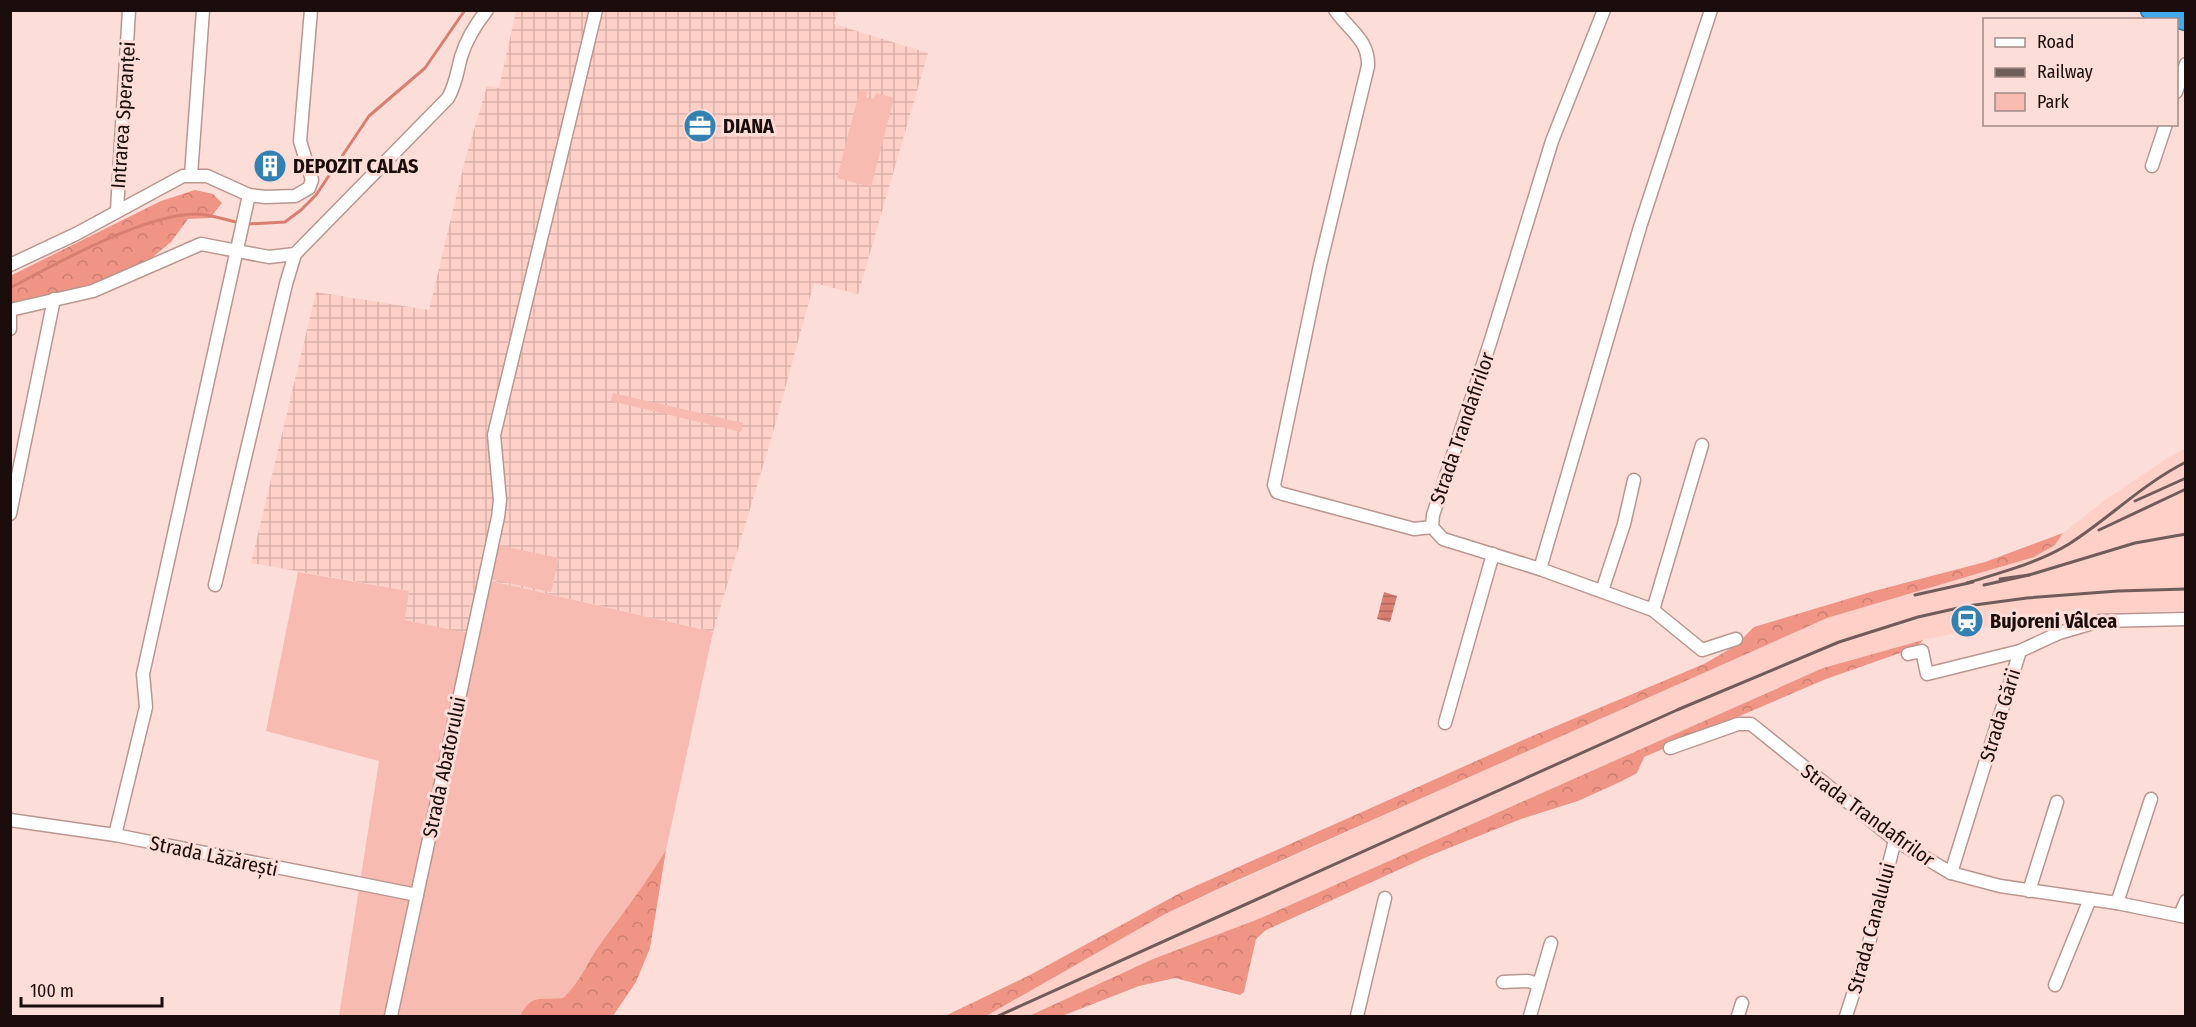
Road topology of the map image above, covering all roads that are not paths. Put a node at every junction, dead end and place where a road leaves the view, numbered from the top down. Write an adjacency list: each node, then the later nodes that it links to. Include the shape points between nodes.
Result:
1 (129, 10): 17 (street, Intrarea Speranței)
2 (203, 10): 15 (street)
3 (311, 10): 16 (street, via 300,141 312,180 309,188 295,196)
4 (487, 10): 19 (street, via 462,54 448,98)
5 (596, 10): 46 (street, Strada Abatorului, via 494,435 498,517)
6 (1335, 10): 27 (street, via 1364,43 1369,52 1368,66 1320,265 1274,485 1283,494 1414,529)
7 (1604, 10): 27 (street, Strada Trandafirilor, via 1552,141 1432,515)
8 (1712, 10): 29 (street, via 1640,227)
9 (2150, 10): 10 (highway)
10 (2176, 18)
11 (2186, 64): 12 (street)
12 (2178, 86)
13 (2165, 126): 14 (street)
14 (2152, 166)
15 (191, 174): 16 (street, via 207,176); 17 (street, Intrarea Speranței)
16 (249, 195): 18 (street)
17 (117, 210): 20 (street)
18 (238, 249): 19 (street, via 269,257); 21 (street, via 215,244 191,246 112,284 82,295); 42 (street, via 143,674 146,707)
19 (295, 254): 30 (street)
20 (10, 265)
21 (54, 299): 22 (street); 26 (street)
22 (10, 312): 23 (street)
23 (10, 329)
24 (1702, 445): 32 (street)
25 (1634, 480): 31 (street)
26 (10, 514)
27 (1432, 527): 28 (street, Strada Trandafirilor, via 1443,539)
28 (1494, 554): 29 (street, Strada Trandafirilor); 37 (street)
29 (1540, 568): 31 (street, Strada Trandafirilor)
30 (215, 585)
31 (1602, 591): 32 (street, Strada Trandafirilor)
32 (1653, 610): 34 (street, Strada Trandafirilor, via 1702,650)
33 (2186, 620): 35 (street, Strada Gării, via 2100,621 2059,633)
34 (1736, 639)
35 (2020, 651): 36 (street, via 1927,674 1922,651); 44 (street, Strada Gării)
36 (1908, 654)
37 (1445, 723)
38 (1670, 748): 43 (street, Strada Trandafirilor, via 1738,724 1750,724)
39 (2151, 799): 50 (street)
40 (2057, 802): 45 (street)
41 (10, 820): 42 (street, Strada Lăzărești)
42 (115, 836): 46 (street, Strada Lăzărești)
43 (1895, 840): 44 (street, Strada Trandafirilor); 61 (street, Strada Canalului)
44 (1951, 873): 45 (street, Strada Trandafirilor)
45 (2029, 891): 48 (street, Strada Trandafirilor)
46 (417, 896): 57 (street, Strada Abatorului)
47 (1385, 898): 58 (street)
48 (2090, 899): 50 (street, Strada Trandafirilor); 55 (street)
49 (2186, 901): 51 (street)
50 (2117, 903): 51 (street, Strada Trandafirilor)
51 (2183, 916)
52 (1551, 943): 54 (street)
53 (1503, 982): 54 (street)
54 (1539, 984): 59 (street)
55 (2055, 985)
56 (1742, 1003): 60 (street)
57 (391, 1017)
58 (1357, 1017)
59 (1530, 1017)
60 (1738, 1017)
61 (1846, 1017)

